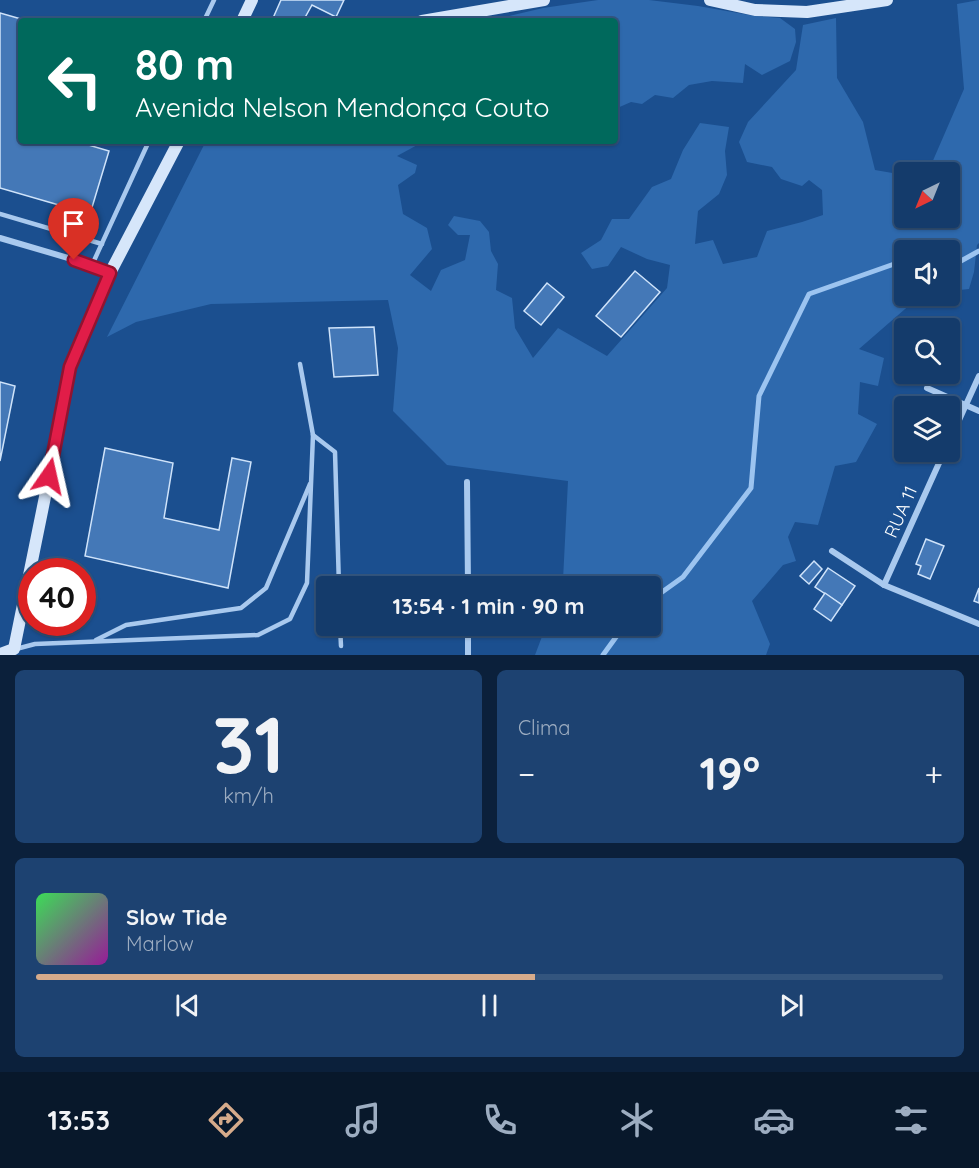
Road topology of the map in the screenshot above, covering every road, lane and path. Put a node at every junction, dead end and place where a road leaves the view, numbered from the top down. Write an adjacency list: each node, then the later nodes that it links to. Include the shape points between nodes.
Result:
1 (214, 0): 6 (lane)
2 (252, 0): 7 (street)
3 (544, 0): 8 (street)
4 (710, 0): 5 (street, via 755,10 807,12)
5 (887, 0)
6 (205, 18)
7 (243, 18)
8 (439, 18)
9 (148, 144): 13 (lane)
10 (177, 144): 15 (street)
11 (0, 214): 13 (lane)
12 (0, 238): 14 (street)
13 (102, 244): 14 (lane)
14 (92, 266): 15 (street)
15 (110, 273): 35 (street, via 70,367)
16 (300, 364): 22 (lane)
17 (979, 376): 19 (street)
18 (927, 388): 19 (street)
19 (965, 406): 20 (street); 21 (street)
20 (979, 411)
21 (960, 417)
22 (313, 435): 24 (lane); 27 (lane, via 336,452)
23 (939, 462): 29 (street, RUA 11)
24 (311, 480): 33 (lane, via 266,588 241,608 126,625); 33 (lane, via 306,583 290,619 258,635)
25 (467, 482): 28 (street)
26 (832, 551): 29 (street)
27 (339, 576)
28 (468, 576)
29 (884, 585): 30 (street)
30 (979, 624)
31 (340, 636): 34 (lane)
32 (468, 636): 37 (street)
33 (93, 641): 35 (lane, via 35,644)
34 (340, 646)
35 (16, 652): 36 (street)
36 (0, 654)
37 (468, 655)

